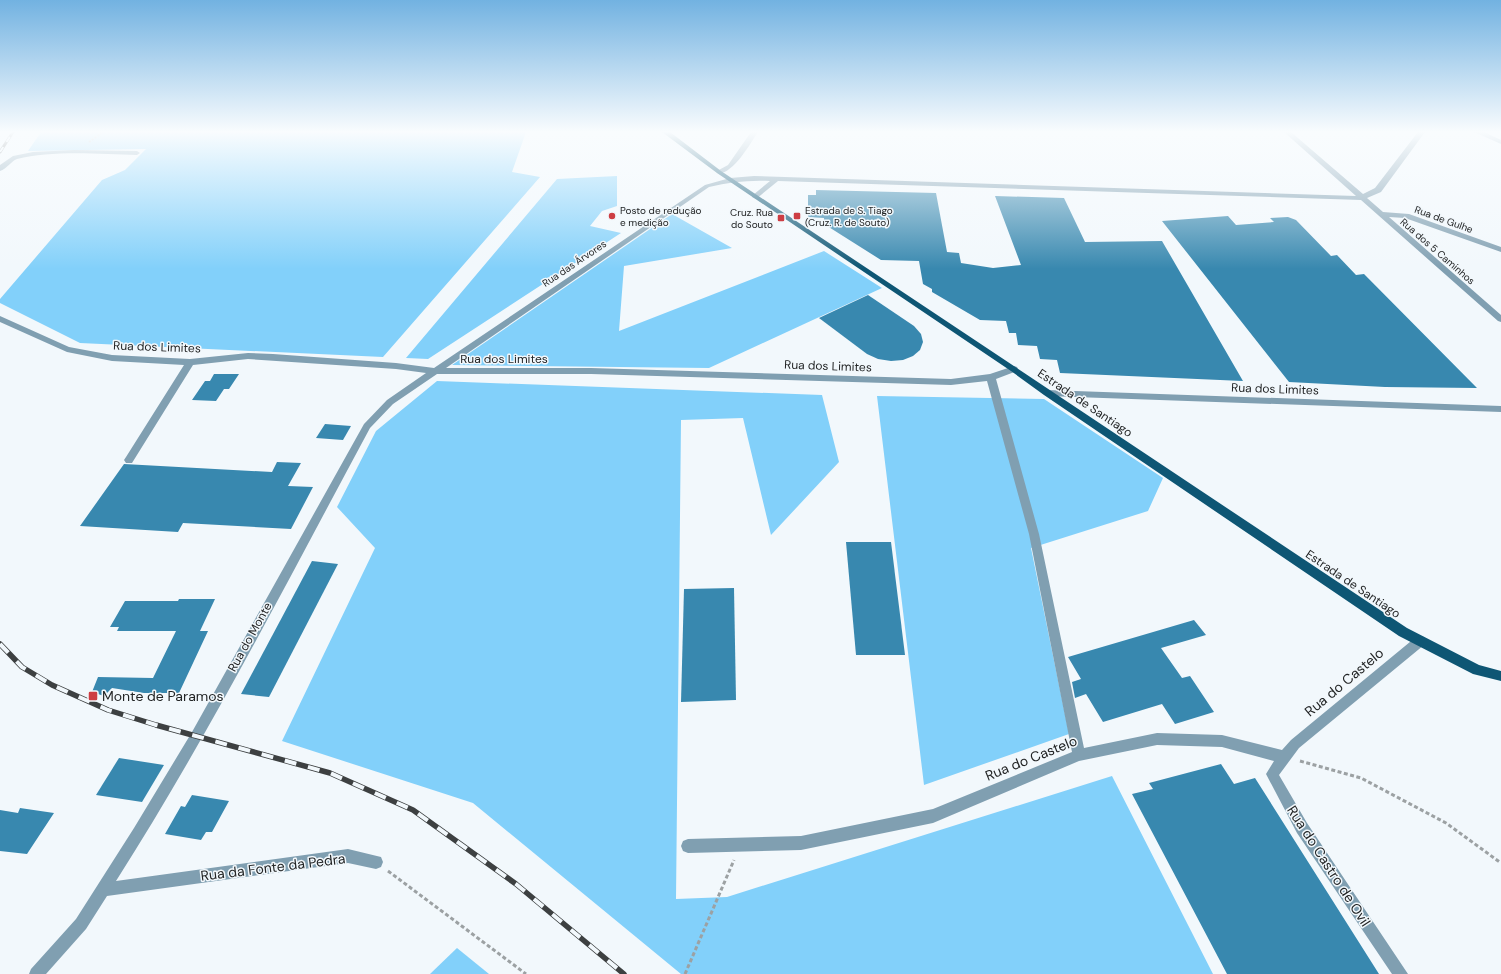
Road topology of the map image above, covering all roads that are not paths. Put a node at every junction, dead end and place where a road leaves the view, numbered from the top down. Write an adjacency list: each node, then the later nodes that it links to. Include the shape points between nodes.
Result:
1 (726, 177): 5 (main road, Estrada de Santiago)
2 (1338, 177): 7 (street, Rua dos 5 Caminhos)
3 (1388, 177): 7 (street, via 1378,190)
4 (776, 179): 5 (street, Rua das Árvores); 6 (street); 7 (street, Rua das Árvores)
5 (730, 180): 6 (main road, Estrada de Santiago); 14 (street, Rua das Árvores, via 707,186)
6 (756, 197): 13 (main road, Estrada de Santiago)
7 (1361, 198): 8 (street, Rua dos 5 Caminhos)
8 (1379, 214): 9 (street, Rua de Gulhe, via 1406,216); 11 (street, Rua dos 5 Caminhos)
9 (1501, 250)
10 (0, 318): 12 (street, Rua dos Limites, via 67,350 112,358)
11 (1501, 319)
12 (190, 362): 14 (street, Rua dos Limites, via 248,356); 18 (street)
13 (1014, 369): 15 (street, Rua dos Limites); 16 (main road, Estrada de Santiago)
14 (433, 371): 15 (street, Rua dos Limites, via 606,371 951,382); 25 (street, Rua do Monte, via 390,402 368,426 196,736)
15 (991, 377): 21 (street, via 1034,534)
16 (1047, 393): 17 (street, Rua dos Limites); 19 (main road, Estrada de Santiago, via 1403,632)
17 (1501, 409)
18 (129, 460)
19 (1420, 640): 20 (main road, Estrada de Santiago, via 1477,670); 22 (street, Rua do Castelo, via 1295,744)
20 (1501, 676)
21 (1079, 755): 22 (street, Rua do Castelo, via 1157,739 1222,741); 23 (street, Rua do Castelo, via 933,816 801,843)
22 (1285, 757): 27 (street, Rua do Castro de Ovil, via 1272,774 1302,828)
23 (688, 846)
24 (376, 862): 25 (street, Rua da Fonte da Pedra, via 348,856)
25 (102, 890): 26 (street, Rua do Monte, via 81,924)
26 (36, 974)
27 (1401, 974)

